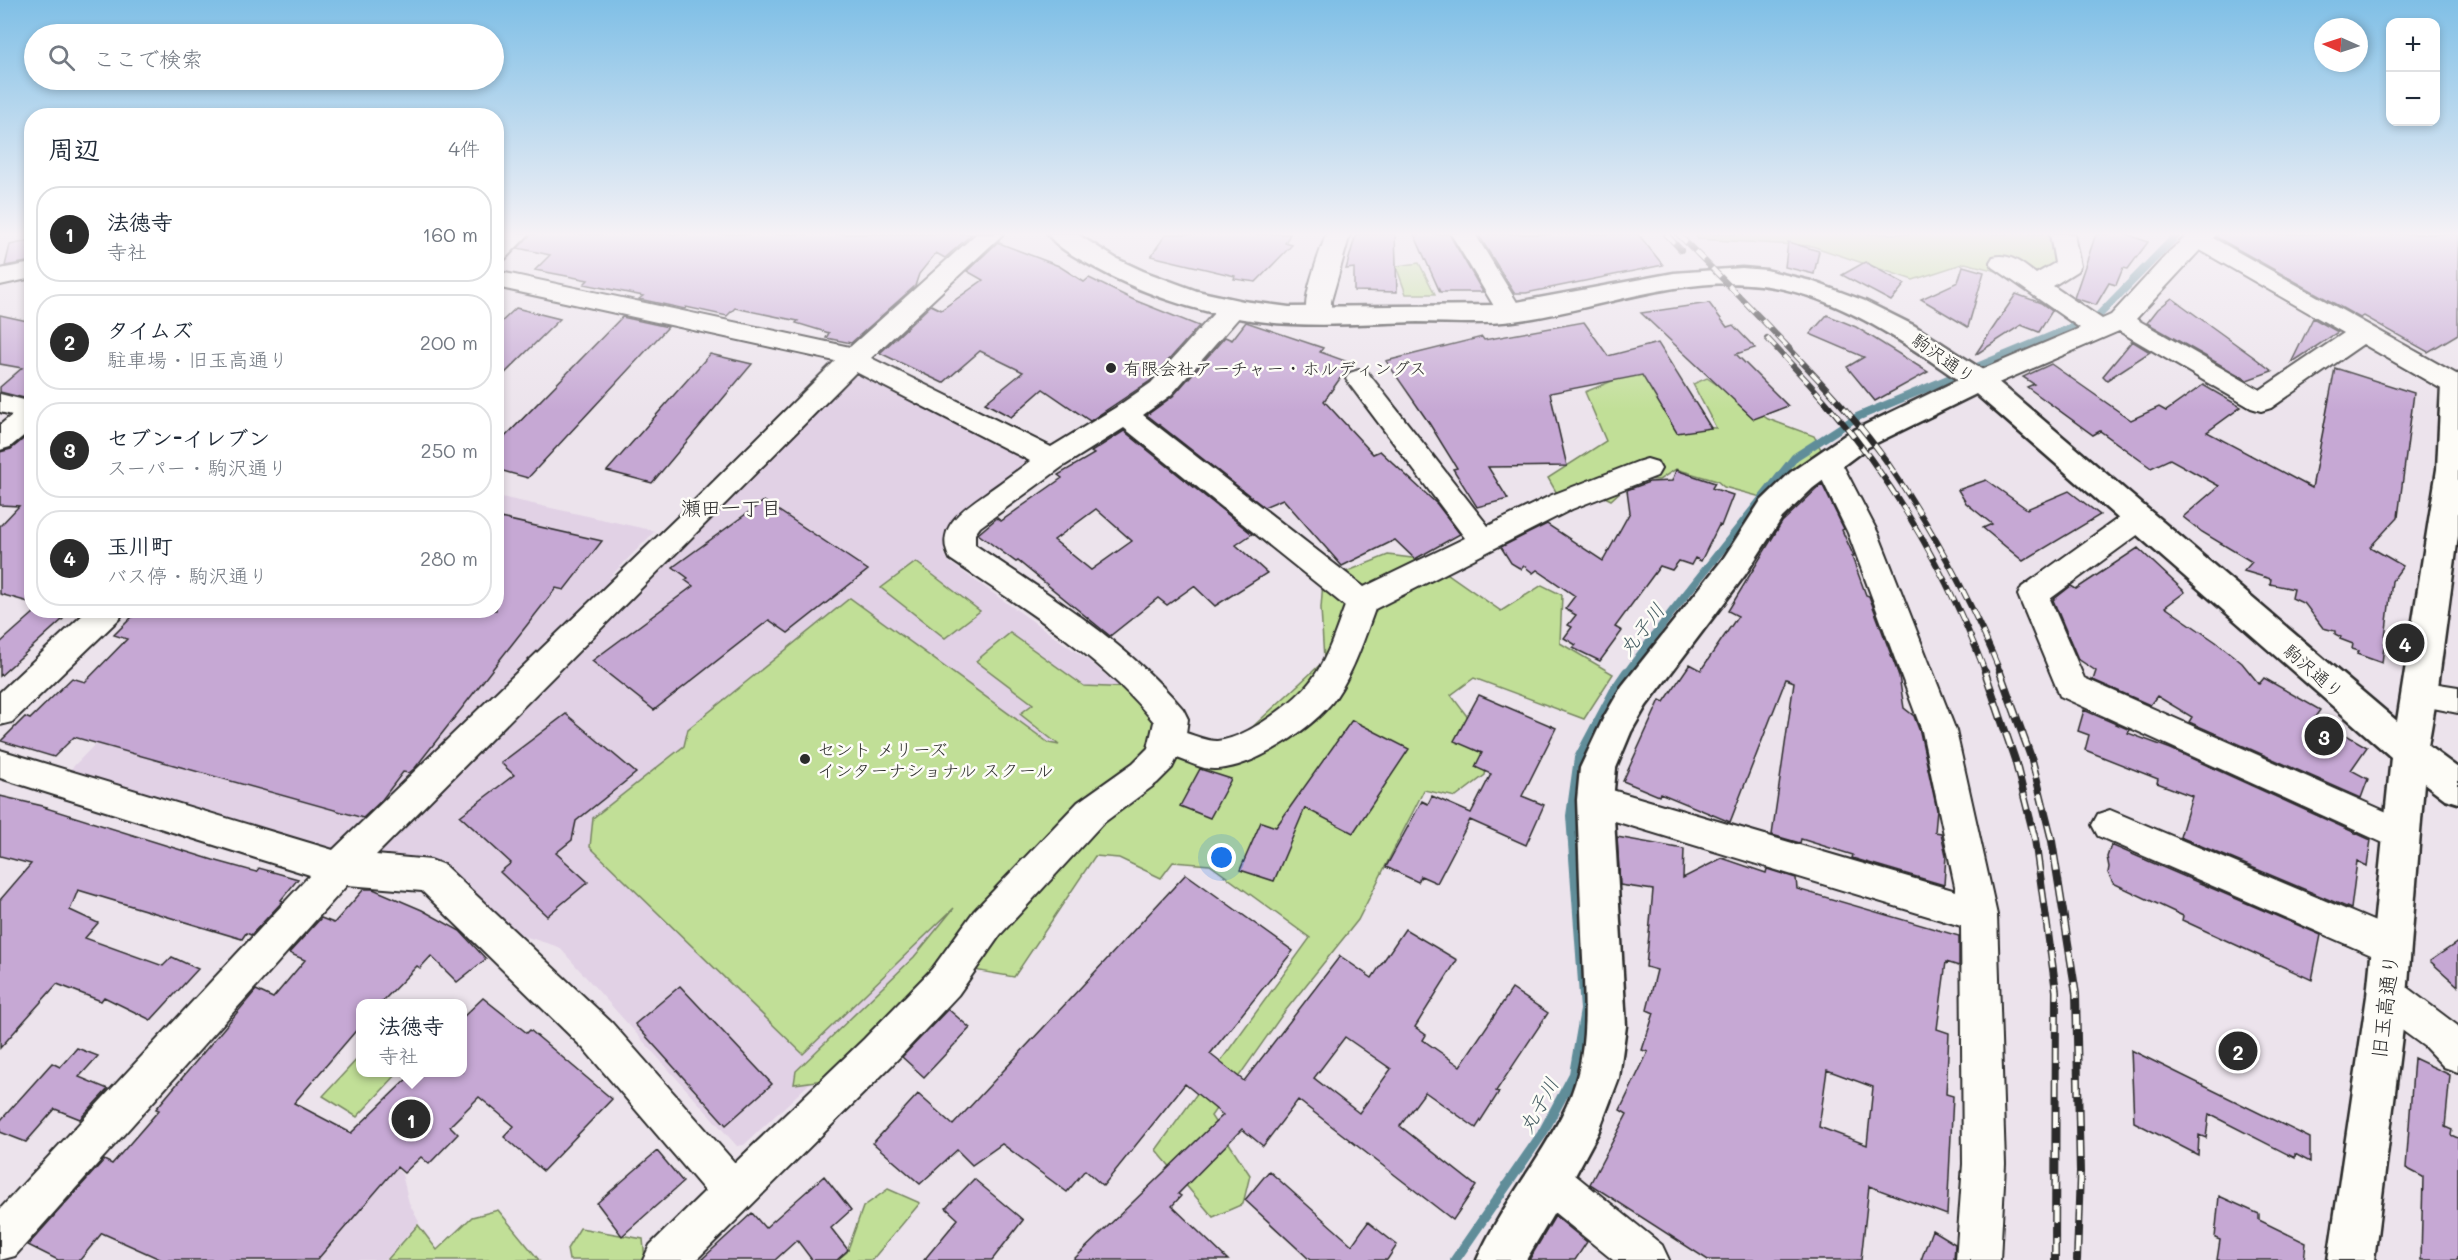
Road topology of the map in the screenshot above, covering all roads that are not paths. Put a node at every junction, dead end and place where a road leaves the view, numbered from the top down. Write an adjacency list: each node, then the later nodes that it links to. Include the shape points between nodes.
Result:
1 (561, 293): 16 (street)
2 (927, 293): 16 (street)
3 (1180, 293): 11 (street, 駒沢通り)
4 (1320, 293): 13 (street)
5 (1498, 293): 12 (street)
6 (1598, 293): 12 (street, 駒沢通り)
7 (1819, 293): 17 (street, 駒沢通り, via 1858,305)
8 (2049, 293): 14 (street)
9 (2144, 293): 14 (street)
10 (2295, 293): 15 (street)
11 (1233, 308): 13 (street, 駒沢通り); 22 (street, via 1161,389)
12 (1510, 312): 13 (street, 駒沢通り)
13 (1318, 315)
14 (2110, 326): 15 (street, via 2261,402); 17 (street)
15 (2362, 333): 19 (street)
16 (854, 358): 25 (street); 43 (street)
17 (1967, 374): 26 (street, via 1858,440); 29 (street, 駒沢通り)
18 (1359, 379): 30 (street)
19 (2457, 384): 28 (street, 旧玉高通り)
20 (0, 403): 21 (street)
21 (24, 410)
22 (1125, 415): 25 (street); 31 (street)
23 (24, 419): 24 (street)
24 (0, 440)
25 (1052, 460): 36 (street, via 970,519 958,539 961,551 1114,657 1172,719)
26 (1828, 463): 40 (street, via 1802,480 1771,510 1734,567 1634,696 1598,768); 44 (street, via 1863,533 1940,731)
27 (1647, 469): 30 (street, via 1562,502)
28 (2455, 471): 33 (street, 旧玉高通り)
29 (2137, 520): 37 (street, 駒沢通り); 42 (street, via 2033,595 2072,687)
30 (1483, 540): 31 (street)
31 (1362, 602): 36 (street, via 1324,689 1293,717 1239,751 1215,755)
32 (100, 618): 35 (street)
33 (2420, 694): 34 (street); 37 (street, 旧玉高通り)
34 (2458, 700)
35 (0, 712)
36 (1168, 741): 49 (street, via 1160,758 1145,773 1090,813 987,923 945,982)
37 (2409, 752): 39 (street, 駒沢通り); 42 (street, 旧玉高通り)
38 (0, 764): 43 (street)
39 (2458, 788)
40 (1595, 800): 44 (street); 48 (street, via 1606,1026 1599,1078 1583,1118)
41 (2110, 825): 45 (street)
42 (2402, 835): 45 (street, 旧玉高通り)
43 (339, 868): 49 (street, via 431,876 598,1036); 50 (street)
44 (1979, 915): 54 (street, via 1984,1164)
45 (2391, 946): 46 (street, 旧玉高通り)
46 (2386, 996): 47 (street, via 2439,1034); 55 (street, 旧玉高通り)
47 (2458, 1053)
48 (1549, 1181): 52 (street); 53 (street)
49 (735, 1194): 51 (street)
50 (0, 1241)
51 (665, 1260)
52 (1500, 1260)
53 (1647, 1260)
54 (1978, 1260)
55 (2352, 1260)

